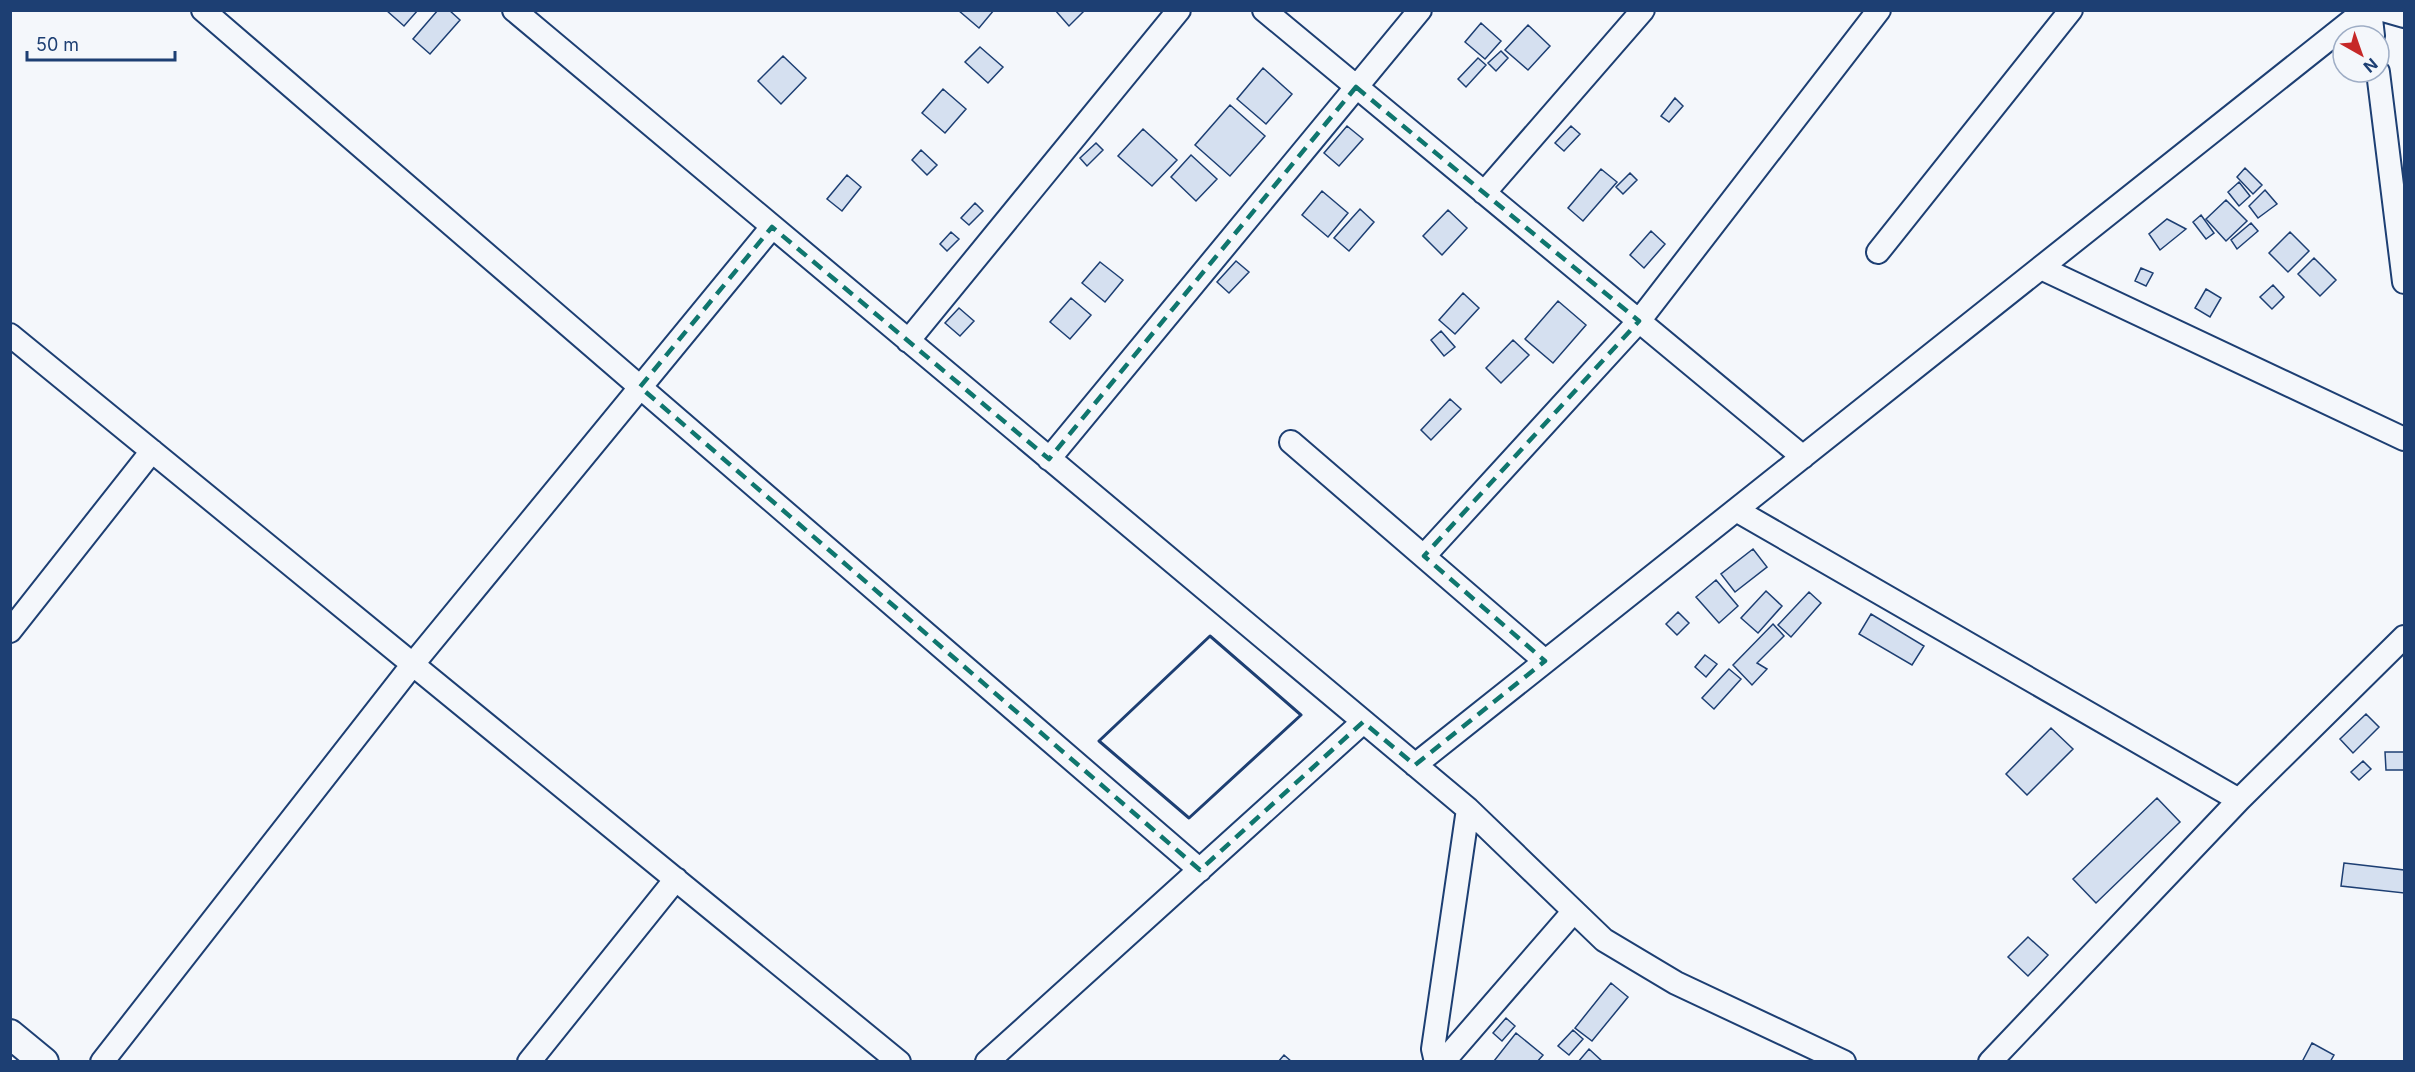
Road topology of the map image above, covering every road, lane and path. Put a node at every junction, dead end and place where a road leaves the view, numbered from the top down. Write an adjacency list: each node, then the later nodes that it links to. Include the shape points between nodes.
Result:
1 (202, 10): 22 (street)
2 (514, 10): 15 (street)
3 (1179, 10): 21 (street)
4 (1264, 10): 13 (street)
5 (1420, 10): 13 (street)
6 (1643, 10): 14 (street)
7 (1879, 10): 19 (street)
8 (2071, 10): 16 (street)
9 (2365, 10): 17 (street)
10 (2383, 10): 11 (street)
11 (2404, 16)
12 (2379, 84): 18 (street)
13 (1356, 87): 14 (street); 27 (street)
14 (1484, 193): 19 (street)
15 (772, 227): 21 (street); 22 (street)
16 (1878, 252)
17 (2041, 268): 23 (street); 26 (street)
18 (2404, 282)
19 (1639, 321): 26 (street); 29 (street)
20 (10, 335): 25 (street)
21 (908, 341): 27 (street)
22 (640, 387): 33 (street); 38 (street)
23 (2404, 439)
24 (1291, 442): 29 (street)
25 (152, 450): 30 (street); 33 (street)
26 (1803, 457): 28 (street)
27 (1049, 459): 34 (street)
28 (1736, 510): 32 (street); 36 (street)
29 (1424, 556): 32 (street)
30 (10, 631)
31 (2404, 637): 36 (street)
32 (1545, 661): 35 (street)
33 (413, 664): 39 (street); 43 (street)
34 (1363, 722): 35 (street); 38 (street)
35 (1415, 765): 37 (street)
36 (2239, 800): 50 (street)
37 (1468, 809): 40 (street); 47 (street, via 1433,1049)
38 (1200, 870): 46 (street)
39 (676, 879): 44 (street); 45 (street)
40 (1574, 911): 48 (street); 49 (street, via 1604,940 1676,983)
41 (10, 1034): 42 (main road)
42 (45, 1062)
43 (102, 1062)
44 (529, 1062)
45 (899, 1062)
46 (987, 1062)
47 (1436, 1062)
48 (1443, 1062)
49 (1844, 1062)
50 (1990, 1062)

